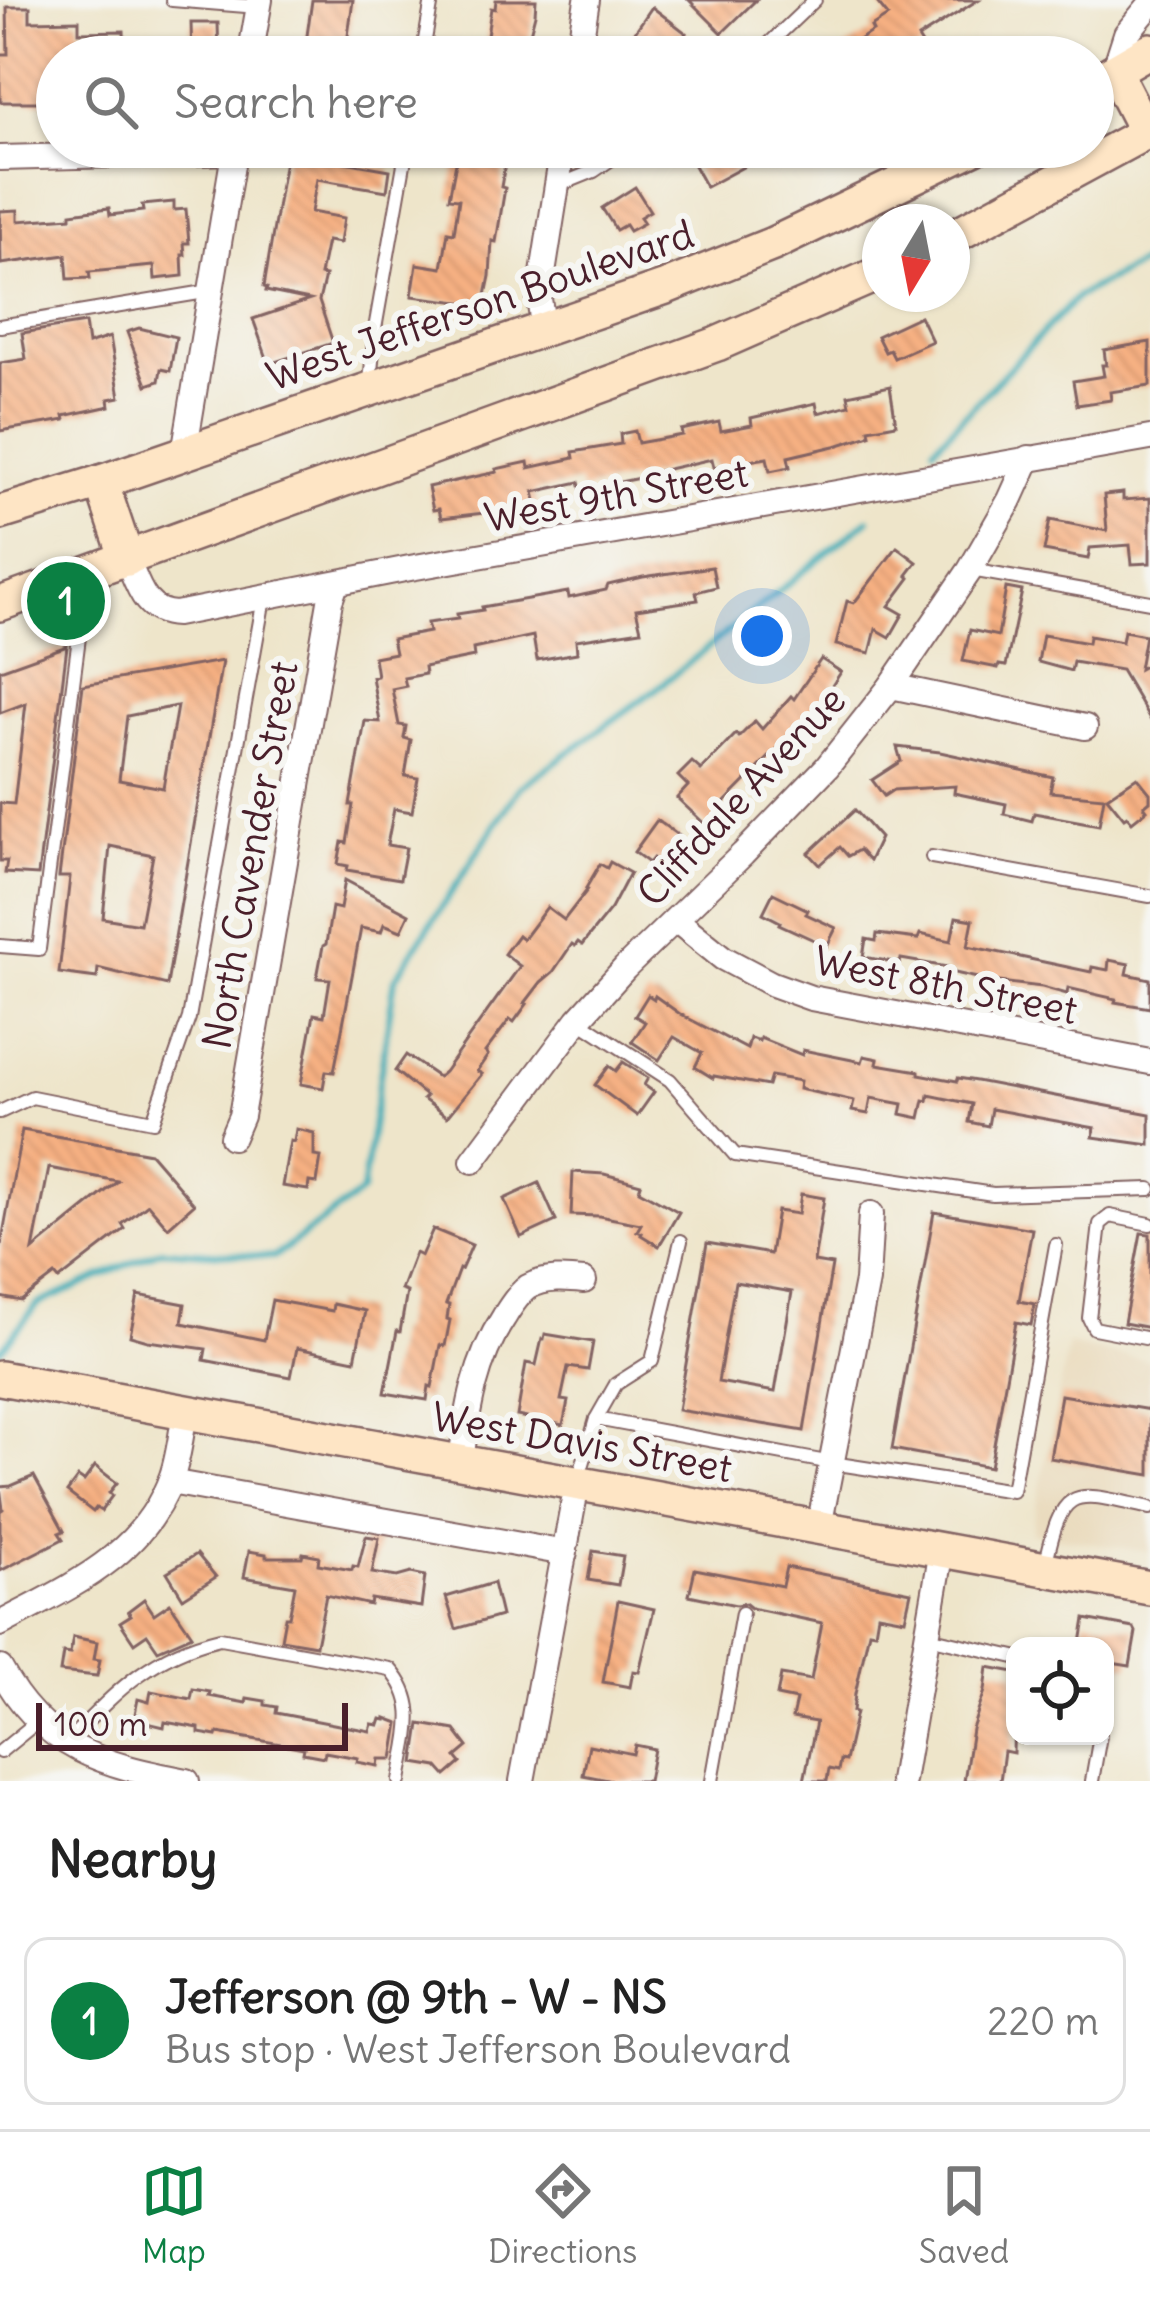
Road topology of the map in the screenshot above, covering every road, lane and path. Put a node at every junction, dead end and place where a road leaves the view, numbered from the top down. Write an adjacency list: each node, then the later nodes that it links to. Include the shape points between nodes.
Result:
1 (172, 0): 5 (lane)
2 (432, 0): 8 (lane)
3 (587, 0): 9 (street)
4 (815, 0): 10 (lane)
5 (260, 3): 7 (street)
6 (1150, 5): 12 (street)
7 (254, 36)
8 (426, 36)
9 (581, 36)
10 (776, 36)
11 (1150, 50): 13 (main road)
12 (1114, 57)
13 (1114, 70)
14 (1114, 89): 15 (main road)
15 (1148, 132): 16 (main road)
16 (1114, 150)
17 (36, 157): 18 (street)
18 (0, 158)
19 (231, 168): 28 (street)
20 (402, 168): 31 (lane)
21 (560, 168): 25 (street)
22 (598, 168): 25 (lane)
23 (931, 168): 30 (main road, West Jefferson Boulevard, via 773,244)
24 (1081, 168): 26 (main road)
25 (557, 186): 30 (street, via 539,299)
26 (970, 228)
27 (862, 280): 37 (main road, via 717,344)
28 (212, 290): 29 (lane); 33 (street)
29 (0, 326)
30 (544, 330): 31 (main road, West Jefferson Boulevard)
31 (370, 389): 33 (main road, West Jefferson Boulevard)
32 (1150, 438): 34 (street, West 9th Street)
33 (184, 453): 35 (main road, West Jefferson Boulevard)
34 (1029, 458): 38 (street, Cliffdale Avenue); 40 (street, West 9th Street)
35 (101, 482): 36 (main road, West Jefferson Boulevard); 37 (main road)
36 (0, 513)
37 (127, 559): 39 (main road); 41 (street, West 9th Street, via 149,606 163,613)
38 (970, 570): 42 (lane); 44 (street, Cliffdale Avenue)
39 (76, 577): 43 (main road); 49 (lane, via 83,606 39,949)
40 (336, 584): 41 (street, West 9th Street); 53 (street, North Cavender Street)
41 (264, 598): 52 (lane, via 189,1018 153,1121 32,1097)
42 (1150, 602)
43 (0, 604)
44 (891, 686): 45 (street); 48 (street, Cliffdale Avenue, via 827,766)
45 (1085, 727)
46 (932, 856): 47 (lane)
47 (1150, 896)
48 (676, 920): 50 (street, Cliffdale Avenue); 51 (street, West 8th Street, via 723,958 811,998)
49 (0, 946)
50 (578, 1020): 54 (street, Cliffdale Avenue); 55 (lane, via 670,1080 735,1155 992,1194)
51 (1150, 1062)
52 (0, 1112)
53 (232, 1137)
54 (473, 1161)
55 (1150, 1189)
56 (872, 1214): 66 (street)
57 (1150, 1223): 61 (lane, via 1110,1216 1100,1224 1089,1318 1094,1328)
58 (681, 1241): 64 (lane, via 652,1361 616,1384)
59 (1056, 1245): 66 (lane, via 1012,1491)
60 (584, 1280): 65 (street, via 557,1278 514,1301 480,1366)
61 (1150, 1339)
62 (0, 1378): 63 (main road, West Davis Street)
63 (185, 1412): 65 (main road, West Davis Street); 67 (street)
64 (596, 1419): 66 (lane); 68 (lane)
65 (460, 1462): 68 (main road, West Davis Street)
66 (832, 1462): 70 (street)
67 (170, 1482): 72 (street); 76 (street, via 117,1557)
68 (577, 1484): 70 (main road, West Davis Street); 72 (street)
69 (1150, 1508): 73 (lane, via 1074,1498 1053,1526)
70 (819, 1527): 71 (main road, West Davis Street)
71 (942, 1550): 73 (main road, West Davis Street); 77 (street)
72 (565, 1553): 86 (street)
73 (1044, 1568): 74 (main road, West Davis Street)
74 (1150, 1588)
75 (742, 1613): 87 (lane)
76 (0, 1624)
77 (927, 1637): 78 (lane); 88 (street)
78 (1006, 1655)
79 (0, 1668): 80 (street)
80 (38, 1721): 81 (street); 83 (lane)
81 (66, 1743): 84 (street, via 132,1771); 85 (lane, via 137,1674 220,1638 390,1669 410,1700)
82 (1098, 1745): 89 (lane)
83 (0, 1752)
84 (187, 1781)
85 (400, 1781)
86 (522, 1781)
87 (712, 1781)
88 (902, 1781)
89 (1092, 1781)

